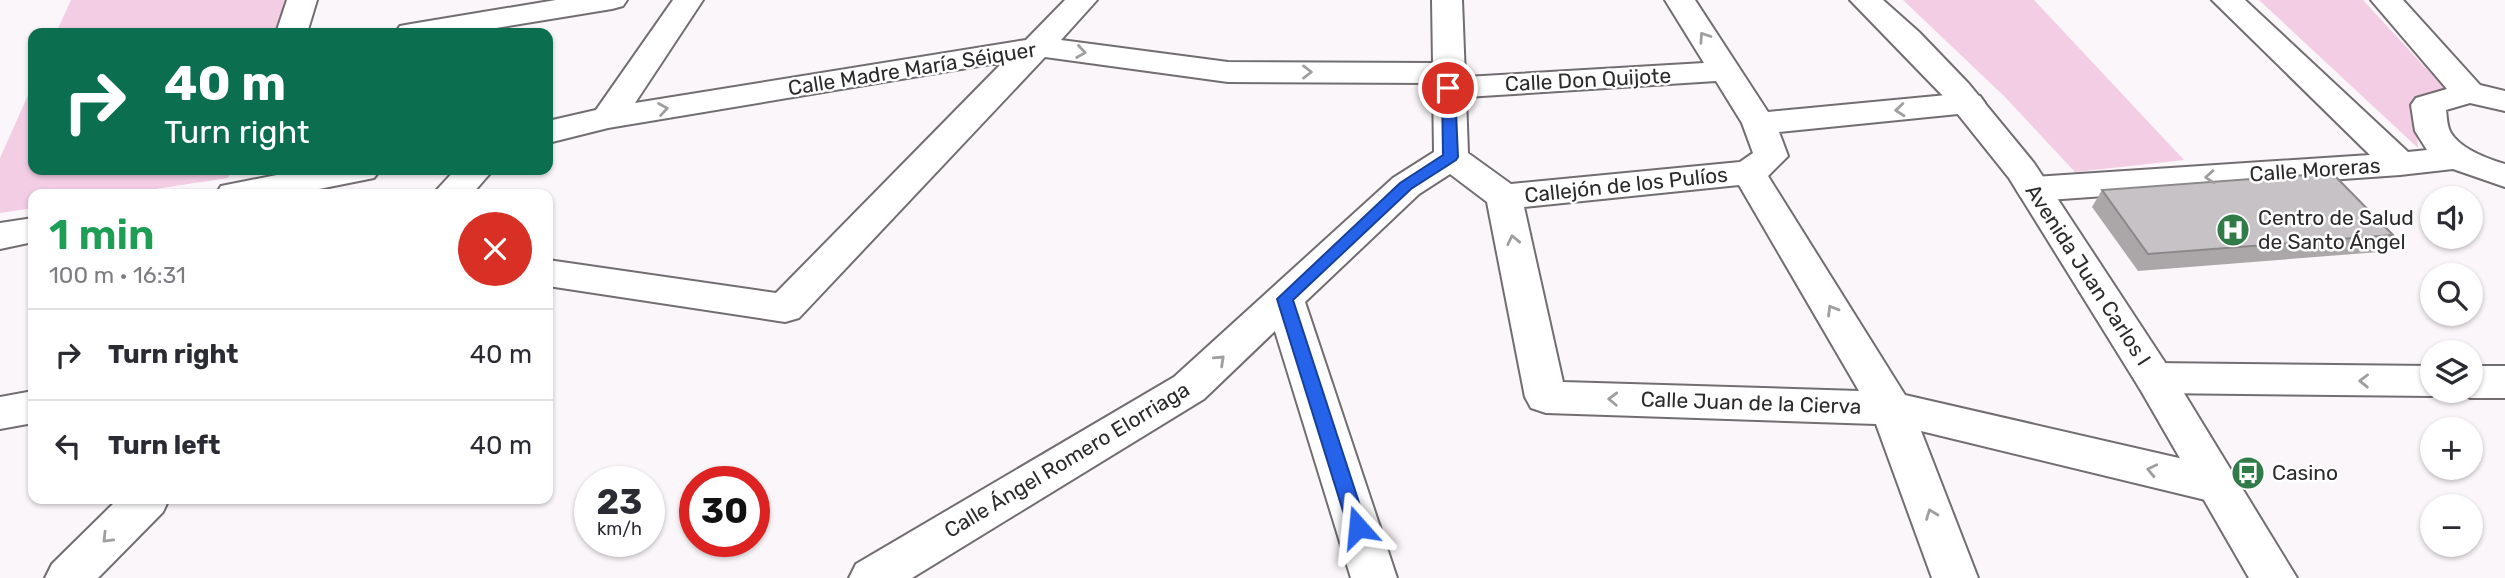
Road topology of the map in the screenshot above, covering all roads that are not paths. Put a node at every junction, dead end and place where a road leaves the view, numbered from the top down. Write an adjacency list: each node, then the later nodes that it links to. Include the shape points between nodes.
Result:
1 (302, 0): 10 (street)
2 (612, 0): 11 (street)
3 (688, 0): 18 (street)
4 (1082, 0): 12 (street)
5 (1447, 0): 14 (street)
6 (1680, 0): 13 (street, one-way to 6)
7 (1865, 0): 17 (street, Avenida Juan Carlos I)
8 (2227, 0): 23 (street, Calle Moreras)
9 (2386, 0): 15 (street)
10 (294, 28)
11 (441, 28)
12 (1039, 47): 14 (street, Calle Madre María Séiquer, one-way to 14, via 1228,72); 18 (street, Calle Madre María Séiquer, one-way to 12); 34 (street, via 785,308)
13 (1727, 71): 14 (street, Calle Don Quijote); 19 (street)
14 (1448, 81): 21 (street)
15 (2469, 93): 16 (street); 22 (street, via 2428,105 2435,136)
16 (2505, 101)
17 (1968, 103): 19 (street, one-way to 19); 30 (street, Avenida Juan Carlos I)
18 (608, 118): 20 (street, Calle Madre María Séiquer)
19 (1759, 123): 24 (street, via 1771,156)
20 (553, 131)
21 (1451, 157): 31 (street); 35 (street, Calle Ángel Romero Elorriaga, via 1406,186)
22 (2459, 157): 23 (street); 27 (street)
23 (2400, 164): 30 (street, Calle Moreras, one-way to 30)
24 (1749, 173): 31 (street, Callejón de los Pulíos); 41 (street, one-way to 24)
25 (324, 175): 28 (street)
26 (470, 175): 29 (street)
27 (2505, 176)
28 (242, 186)
29 (456, 189)
30 (2034, 189): 36 (street, Avenida Juan Carlos I)
31 (1504, 197): 41 (street, Calle Juan de la Cierva, one-way to 31, via 1546,397)
32 (28, 231): 33 (street)
33 (0, 236)
34 (553, 274)
35 (1285, 299): 46 (street, Calle Ángel Romero Elorriaga, one-way to 35, via 1189,388); 47 (street)
36 (2154, 378): 37 (street, one-way to 36); 43 (street, Avenida Juan Carlos I)
37 (2420, 382)
38 (2483, 382): 39 (street)
39 (2505, 382)
40 (28, 408): 42 (street)
41 (1891, 408): 43 (street, Calle Juan de la Cierva, one-way to 41); 48 (street, one-way to 41)
42 (0, 413)
43 (2218, 485): 49 (street, Avenida Juan Carlos I)
44 (142, 504): 45 (street, one-way to 45)
45 (68, 578)
46 (872, 578)
47 (1374, 578)
48 (1955, 578)
49 (2274, 578)

